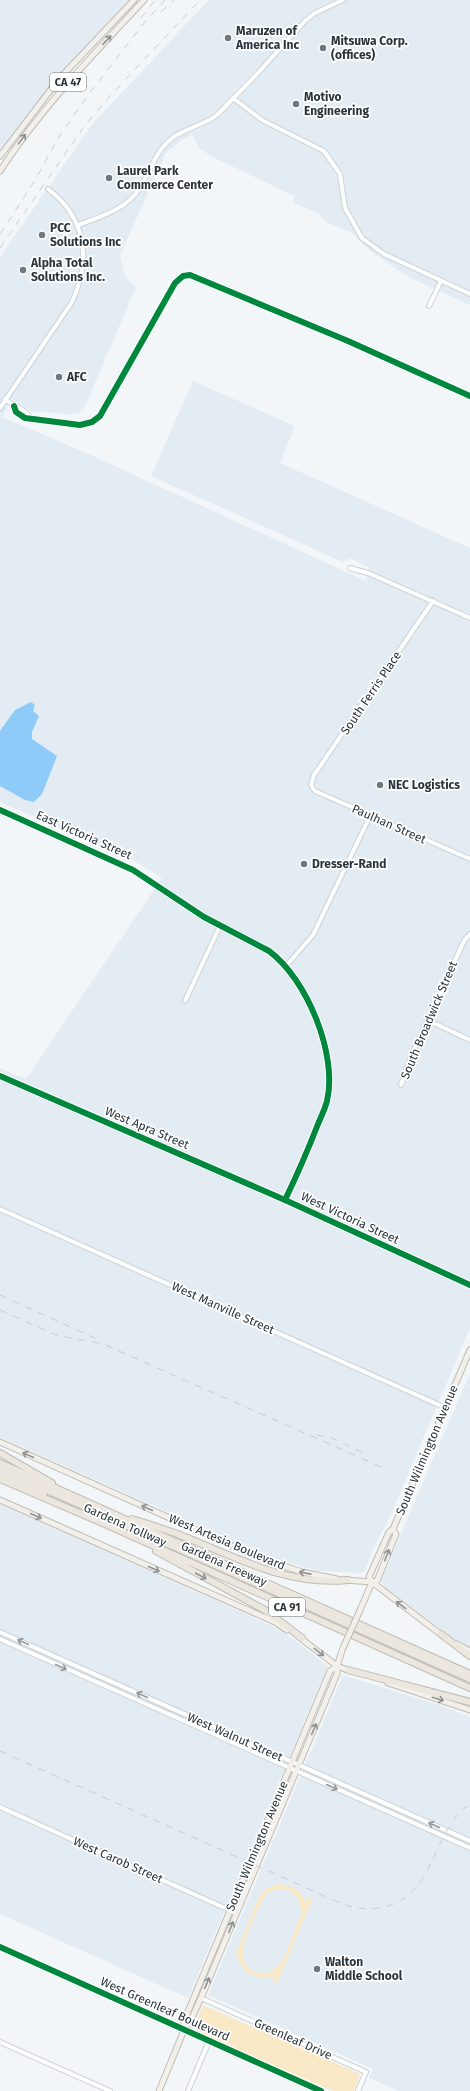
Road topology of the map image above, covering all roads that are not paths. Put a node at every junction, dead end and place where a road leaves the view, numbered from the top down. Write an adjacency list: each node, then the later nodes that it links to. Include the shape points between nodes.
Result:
1 (134, 0): 5 (main road, CA 47, via 59,79)
2 (144, 0): 6 (main road, CA 47, one-way to 2, via 65,85)
3 (343, 0): 4 (street, via 315,13 305,21)
4 (233, 98): 8 (street, via 209,120 171,139 156,157 140,189 127,202); 9 (street, via 262,120 324,152 340,174 344,208 362,238 384,254)
5 (0, 156)
6 (0, 171)
7 (48, 189): 8 (street, via 70,210)
8 (78, 225): 13 (street, via 84,251 79,286 72,302)
9 (441, 281): 10 (street); 11 (street)
10 (470, 294)
11 (429, 306)
12 (470, 396): 13 (street, via 348,341 190,275 183,276 175,283 100,416 92,422 80,425 30,417)
13 (5, 399): 14 (street)
14 (0, 408)
15 (350, 568): 16 (street, via 368,573)
16 (433, 601): 17 (street); 18 (street, South Ferris Place, via 314,775)
17 (470, 618)
18 (311, 785): 20 (street, Paulhan Street, via 315,791)
19 (0, 810): 22 (street, East Victoria Street, via 114,860)
20 (370, 816): 21 (street, Paulhan Street); 25 (street, via 313,935)
21 (470, 859)
22 (156, 884): 23 (street, West Victoria Street)
23 (220, 926): 25 (street, West Victoria Street, via 270,951); 26 (street)
24 (470, 934): 27 (street, South Broadwick Street, via 464,941)
25 (287, 965): 31 (street, West Victoria Street, via 301,985 314,1014 330,1074 326,1104)
26 (185, 1001)
27 (427, 1020): 28 (street); 30 (street, South Broadwick Street)
28 (470, 1040)
29 (0, 1076): 31 (street, West Apra Street)
30 (401, 1085)
31 (285, 1200): 33 (street, West Victoria Street)
32 (0, 1209): 35 (street, West Manville Street)
33 (470, 1285)
34 (470, 1350): 35 (main road, South Wilmington Avenue)
35 (446, 1408): 48 (main road, South Wilmington Avenue)
36 (0, 1442): 49 (main road, West Artesia Boulevard, one-way to 36, via 281,1567)
37 (0, 1453): 44 (highway)
38 (0, 1463): 44 (highway, Gardena Freeway / CA 91)
39 (0, 1469): 62 (highway, Gardena Tollway)
40 (0, 1474): 63 (highway, Gardena Tollway)
41 (0, 1479): 43 (highway, Gardena Freeway / CA 91)
42 (0, 1482): 43 (highway)
43 (15, 1486): 47 (highway, Gardena Freeway / CA 91)
44 (82, 1499): 46 (highway, Gardena Freeway / CA 91)
45 (0, 1500): 53 (main road, one-way to 53, via 275,1622)
46 (109, 1512): 49 (highway, via 188,1538 278,1574 318,1582); 61 (highway, Gardena Freeway / CA 91)
47 (106, 1524): 53 (highway, one-way to 53, via 265,1610); 64 (highway, Gardena Freeway / CA 91)
48 (393, 1529): 50 (main road, South Wilmington Avenue, via 389,1532 369,1577); 50 (main road, South Wilmington Avenue, one-way to 48, via 377,1581 396,1534)
49 (348, 1580): 50 (main road, West Artesia Boulevard)
50 (372, 1582): 52 (main road, one-way to 50); 59 (main road, South Wilmington Avenue, bridge)
51 (0, 1632): 55 (street, West Walnut Street, one-way to 51)
52 (441, 1634): 56 (main road); 58 (highway)
53 (302, 1638): 59 (main road, one-way to 59)
54 (0, 1639): 57 (street, West Walnut Street)
55 (41, 1650): 57 (street); 66 (street, West Walnut Street, one-way to 55)
56 (470, 1651)
57 (38, 1656): 67 (street, West Walnut Street, one-way to 67)
58 (470, 1656)
59 (337, 1666): 60 (main road); 79 (main road, South Wilmington Avenue, via 330,1671); 80 (main road, South Wilmington Avenue, one-way to 59, via 337,1674)
60 (348, 1670): 65 (highway); 69 (main road, one-way to 69)
61 (470, 1674)
62 (470, 1679)
63 (470, 1683)
64 (470, 1688)
65 (470, 1702)
66 (159, 1703): 67 (street); 68 (street, West Walnut Street)
67 (156, 1709): 70 (street, West Walnut Street)
68 (175, 1710): 70 (street); 71 (street, West Walnut Street)
69 (470, 1710)
70 (172, 1716): 72 (street, West Walnut Street)
71 (192, 1718): 72 (street); 73 (street, West Walnut Street)
72 (189, 1724): 74 (street, West Walnut Street)
73 (211, 1726): 74 (street); 75 (street, West Walnut Street)
74 (208, 1732): 76 (street, West Walnut Street)
75 (226, 1733): 76 (street); 77 (street, West Walnut Street)
76 (223, 1738): 78 (street, West Walnut Street)
77 (245, 1741): 78 (street); 79 (street, West Walnut Street)
78 (242, 1747): 81 (street, West Walnut Street)
79 (292, 1762): 80 (street, West Walnut Street); 81 (main road, South Wilmington Avenue)
80 (299, 1765): 82 (main road, South Wilmington Avenue); 84 (street, West Walnut Street, one-way to 80)
81 (290, 1768): 82 (street, West Walnut Street); 86 (main road, South Wilmington Avenue)
82 (296, 1771): 85 (street, West Walnut Street, one-way to 85); 87 (main road, South Wilmington Avenue)
83 (0, 1807): 86 (street, West Carob Street)
84 (470, 1841)
85 (470, 1848)
86 (230, 1910): 87 (street, West Carob Street); 90 (main road, South Wilmington Avenue, via 184,2021)
87 (236, 1913): 89 (main road, South Wilmington Avenue, one-way to 87)
88 (0, 1946): 90 (street, West Greenleaf Boulevard)
89 (201, 1998): 90 (main road, South Wilmington Avenue); 97 (street, Greenleaf Drive, via 366,2072)
90 (184, 2030): 91 (street, West Greenleaf Boulevard); 94 (main road, South Wilmington Avenue)
91 (209, 2041): 95 (street); 96 (street, West Greenleaf Boulevard)
92 (0, 2042): 93 (street)
93 (110, 2091)
94 (159, 2091)
95 (188, 2091)
96 (321, 2091)
97 (358, 2091)

